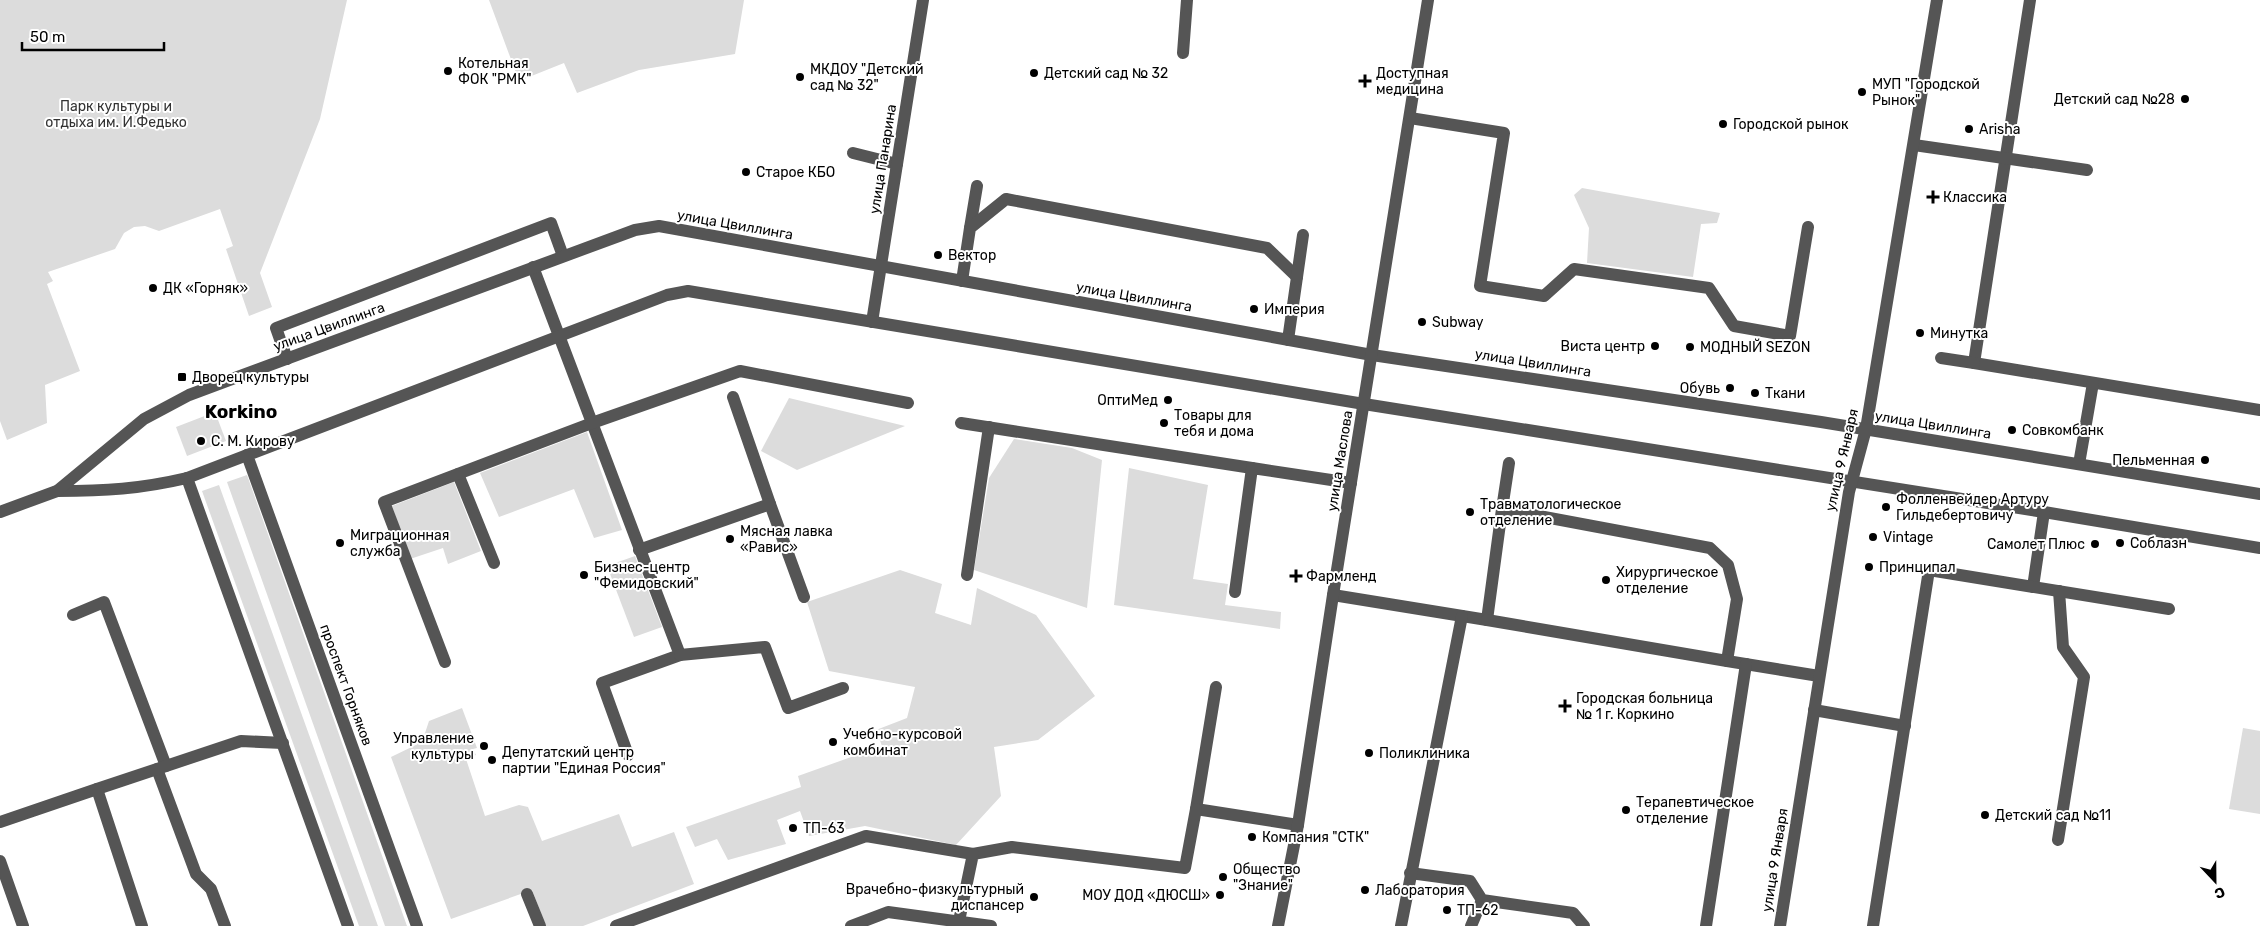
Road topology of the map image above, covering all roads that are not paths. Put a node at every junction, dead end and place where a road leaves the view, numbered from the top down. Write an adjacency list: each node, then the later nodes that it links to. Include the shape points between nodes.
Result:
1 (923, 0): 11 (street, улица Панарина)
2 (1187, 0): 6 (street)
3 (1428, 0): 7 (street, улица Маслова)
4 (1937, 0): 8 (street, улица 9 Января)
5 (2030, 0): 10 (street)
6 (1183, 53)
7 (1410, 118): 14 (street, via 1504,133 1480,286 1544,296 1574,269 1709,288 1734,326 1790,336); 25 (street, улица Маслова)
8 (1914, 145): 10 (street); 37 (street, улица 9 Января)
9 (853, 153): 11 (street)
10 (2005, 158): 12 (street); 28 (street)
11 (897, 164): 19 (street, улица Панарина)
12 (2087, 170)
13 (977, 186): 15 (street)
14 (1808, 227)
15 (970, 228): 20 (street, via 1006,199 1267,248); 21 (street)
16 (1303, 235): 20 (street)
17 (563, 256): 18 (street, улица Цвиллинга); 19 (street, улица Цвиллинга, via 635,230 659,226); 27 (street, via 551,223 276,328)
18 (533, 267): 23 (street); 27 (street, улица Цвиллинга)
19 (880, 267): 21 (street, улица Цвиллинга); 22 (street, улица Панарина)
20 (1297, 277): 24 (street)
21 (962, 281): 24 (street, улица Цвиллинга)
22 (872, 322): 23 (street, улица Цвиллинга, via 688,291 667,294); 32 (street, улица Цвиллинга)
23 (560, 336): 34 (street); 38 (street, улица Цвиллинга)
24 (1288, 340): 25 (street, улица Цвиллинга)
25 (1372, 355): 32 (street, улица Маслова); 37 (street, улица Цвиллинга)
26 (1941, 358): 28 (street)
27 (287, 359): 46 (street, улица Цвиллинга, via 190,395 144,419)
28 (1974, 363): 29 (street)
29 (2093, 383): 33 (street); 40 (street)
30 (733, 397): 48 (street)
31 (908, 402): 34 (street, via 740,371)
32 (1364, 404): 44 (street, улица Цвиллинга); 45 (street, улица Маслова)
33 (2260, 410)
34 (592, 423): 42 (street); 53 (street)
35 (961, 423): 36 (street)
36 (989, 428): 41 (street); 55 (street)
37 (1866, 429): 40 (street, улица Цвиллинга); 44 (street, улица 9 Января)
38 (247, 455): 43 (street, улица Цвиллинга); 93 (street, проспект Горняков)
39 (1509, 463): 49 (street)
40 (2079, 464): 47 (street, улица Цвиллинга)
41 (1252, 468): 45 (street); 58 (street)
42 (458, 474): 54 (street); 67 (street, via 384,502)
43 (187, 478): 46 (street, улица Цвиллинга, via 116,490); 74 (street)
44 (1850, 482): 51 (street, улица Цвиллинга); 69 (street, улица 9 Января)
45 (1351, 483): 59 (street, улица Маслова)
46 (57, 491): 50 (street, улица Цвиллинга)
47 (2260, 494)
48 (770, 504): 53 (street); 60 (street)
49 (1502, 510): 64 (street); 66 (street, via 1710,548 1728,565 1737,599)
50 (0, 512)
51 (2044, 512): 52 (street, улица Цвиллинга); 56 (street)
52 (2260, 548)
53 (639, 550): 65 (street)
54 (494, 563)
55 (967, 575)
56 (2033, 587): 57 (street); 73 (street, via 1929,570)
57 (2059, 591): 61 (street); 81 (street, via 2063,647 2084,677)
58 (1235, 592)
59 (1333, 595): 63 (street); 80 (street, улица Маслова)
60 (804, 597)
61 (2169, 609)
62 (73, 614): 76 (street, via 104,602)
63 (1462, 616): 64 (street); 84 (street)
64 (1487, 620): 66 (street)
65 (680, 655): 71 (street, via 765,647 788,708); 75 (street, via 602,683)
66 (1727, 661): 68 (street)
67 (445, 662)
68 (1746, 664): 69 (street); 101 (street)
69 (1819, 676): 72 (street, улица 9 Января)
70 (1216, 686): 78 (street)
71 (843, 688)
72 (1814, 710): 73 (street); 102 (street, улица 9 Января)
73 (1905, 726): 103 (street)
74 (282, 743): 76 (street, via 241,741); 92 (street)
75 (628, 755)
76 (161, 767): 77 (street); 91 (street, via 196,874 211,889)
77 (97, 789): 79 (street); 90 (street)
78 (1196, 809): 80 (street); 82 (street, via 1185,868 1012,847)
79 (0, 822)
80 (1298, 825): 97 (street, улица Маслова)
81 (2058, 840)
82 (973, 854): 87 (street); 88 (street, via 866,836)
83 (0, 861): 89 (street)
84 (1410, 873): 86 (street, via 1470,881); 98 (street)
85 (527, 894): 94 (street)
86 (1482, 900): 99 (street); 100 (street, via 1573,913)
87 (959, 921): 95 (street, via 888,912); 96 (street)
88 (622, 925)
89 (23, 926)
90 (142, 926)
91 (225, 926)
92 (348, 926)
93 (417, 926)
94 (540, 926)
95 (851, 926)
96 (990, 926)
97 (1278, 926)
98 (1401, 926)
99 (1471, 926)
100 (1584, 926)
101 (1706, 926)
102 (1780, 926)
103 (1873, 926)

